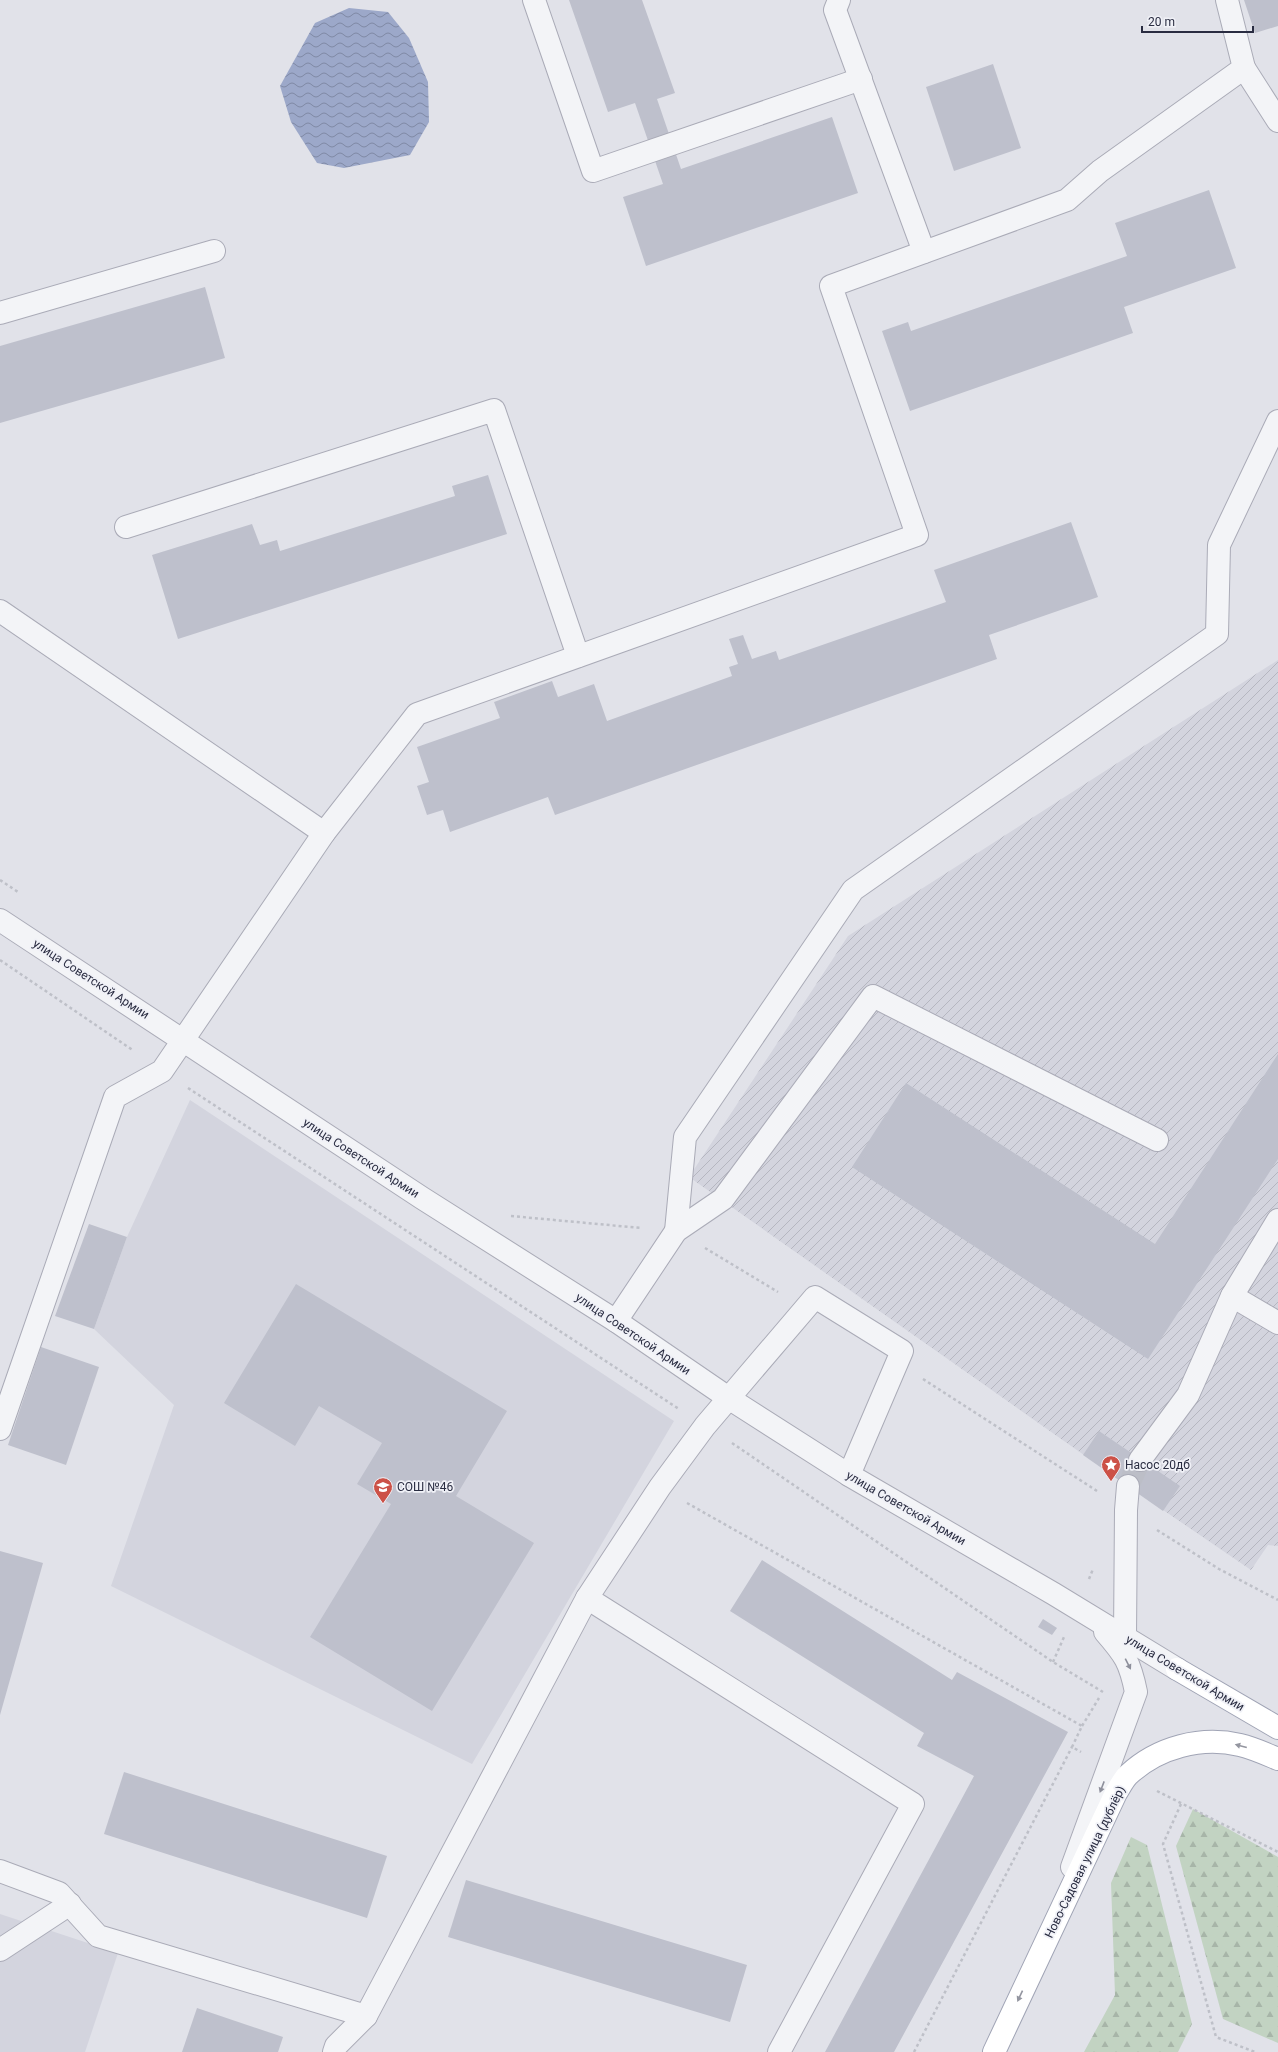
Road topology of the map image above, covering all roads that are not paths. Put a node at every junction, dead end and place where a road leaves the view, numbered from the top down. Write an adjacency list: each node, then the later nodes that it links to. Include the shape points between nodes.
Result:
1 (534, 0): 5 (street, via 593,171)
2 (839, 0): 5 (street, via 835,10)
3 (1227, 0): 4 (street)
4 (1244, 68): 6 (street); 8 (street, via 1100,172 1067,200)
5 (861, 79): 8 (street)
6 (1278, 121)
7 (214, 252): 9 (street)
8 (924, 252): 13 (street, via 831,286 917,535)
9 (0, 313)
10 (1278, 421): 19 (street, via 1219,545 1218,634 853,890 684,1136)
11 (126, 527): 13 (street, via 494,410)
12 (0, 610): 14 (street)
13 (578, 656): 14 (street, via 417,714)
14 (324, 833): 16 (street)
15 (0, 920): 16 (street, улица Советской Армии)
16 (182, 1040): 21 (street, улица Советской Армии, via 422,1198); 24 (street, via 162,1071 114,1098)
17 (1157, 1140): 19 (street, via 873,996 723,1199)
18 (1278, 1220): 20 (street)
19 (676, 1231): 21 (street)
20 (1232, 1296): 22 (street); 25 (street, via 1188,1395)
21 (616, 1321): 23 (street, улица Советской Армии)
22 (1278, 1323)
23 (730, 1399): 26 (street, улица Советской Армии); 26 (street, via 815,1298 902,1351); 28 (street, via 705,1426 660,1487)
24 (0, 1429)
25 (1140, 1460)
26 (850, 1475): 29 (street, улица Советской Армии)
27 (1128, 1486): 30 (street)
28 (586, 1598): 38 (street); 40 (street, via 913,1804)
29 (1085, 1614): 30 (street, улица Советской Армии); 34 (street, one-way to 34, via 1122,1651 1132,1669 1136,1692)
30 (1125, 1638): 31 (street, улица Советской Армии)
31 (1177, 1669): 32 (main road, улица Советской Армии)
32 (1278, 1728)
33 (1278, 1759): 34 (main road, Ново-Садовая улица (дублёр), one-way to 34, via 1240,1745 1208,1741 1181,1746)
34 (1118, 1772): 41 (main road, Ново-Садовая улица (дублёр), one-way to 41, via 1116,1793)
35 (0, 1871): 36 (street, via 59,1893)
36 (70, 1904): 37 (street); 38 (street, via 98,1936)
37 (0, 1950)
38 (366, 2016): 39 (street, via 336,2046)
39 (334, 2052)
40 (779, 2052)
41 (994, 2052)

